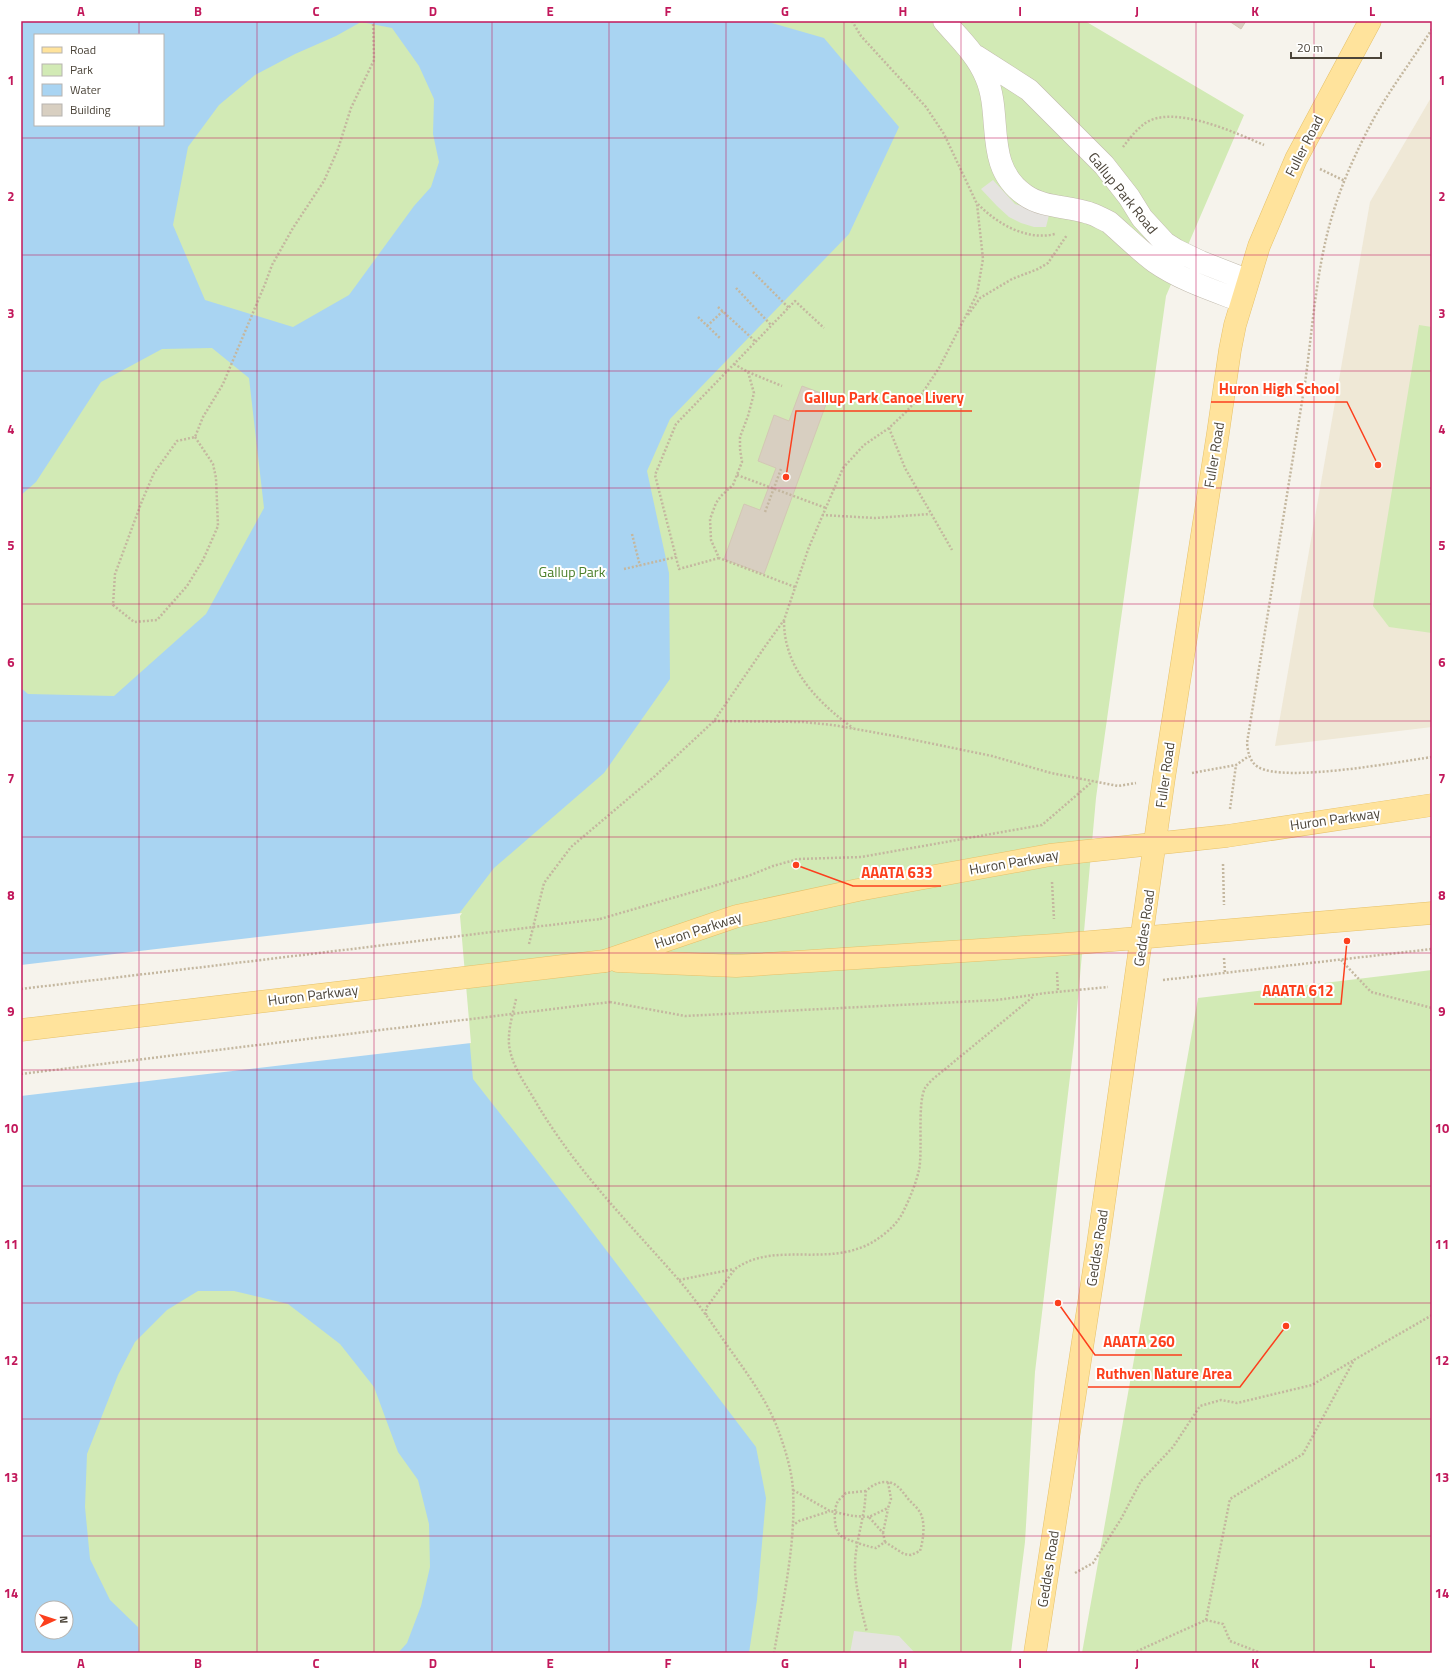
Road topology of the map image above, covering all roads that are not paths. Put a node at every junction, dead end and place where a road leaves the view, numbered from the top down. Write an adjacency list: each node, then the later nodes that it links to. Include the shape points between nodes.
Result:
1 (944, 21): 3 (lane, Gallup Park Road)
2 (1370, 21): 4 (main road, Fuller Road, via 1296,159)
3 (975, 56): 4 (lane, Gallup Park Road, via 1029,90 1104,165 1142,218 1165,243 1201,262); 5 (lane, Gallup Park Road, via 987,78 991,93 1000,159 1004,170 1016,186 1034,200 1100,217 1171,272)
4 (1247, 280): 5 (main road, Fuller Road)
5 (1242, 301): 7 (main road, Fuller Road, via 1230,350)
6 (1432, 805): 7 (main road, Huron Parkway, via 1227,836)
7 (1155, 843): 9 (main road, Geddes Road); 10 (main road, Huron Parkway, via 1050,855 858,890 737,916)
8 (1432, 913): 9 (main road, Huron Parkway)
9 (1142, 936): 10 (main road, Huron Parkway, via 1055,945 736,966); 12 (main road, Geddes Road)
10 (605, 961): 11 (main road, Huron Parkway, bridge)
11 (21, 1030)
12 (1035, 1653)

